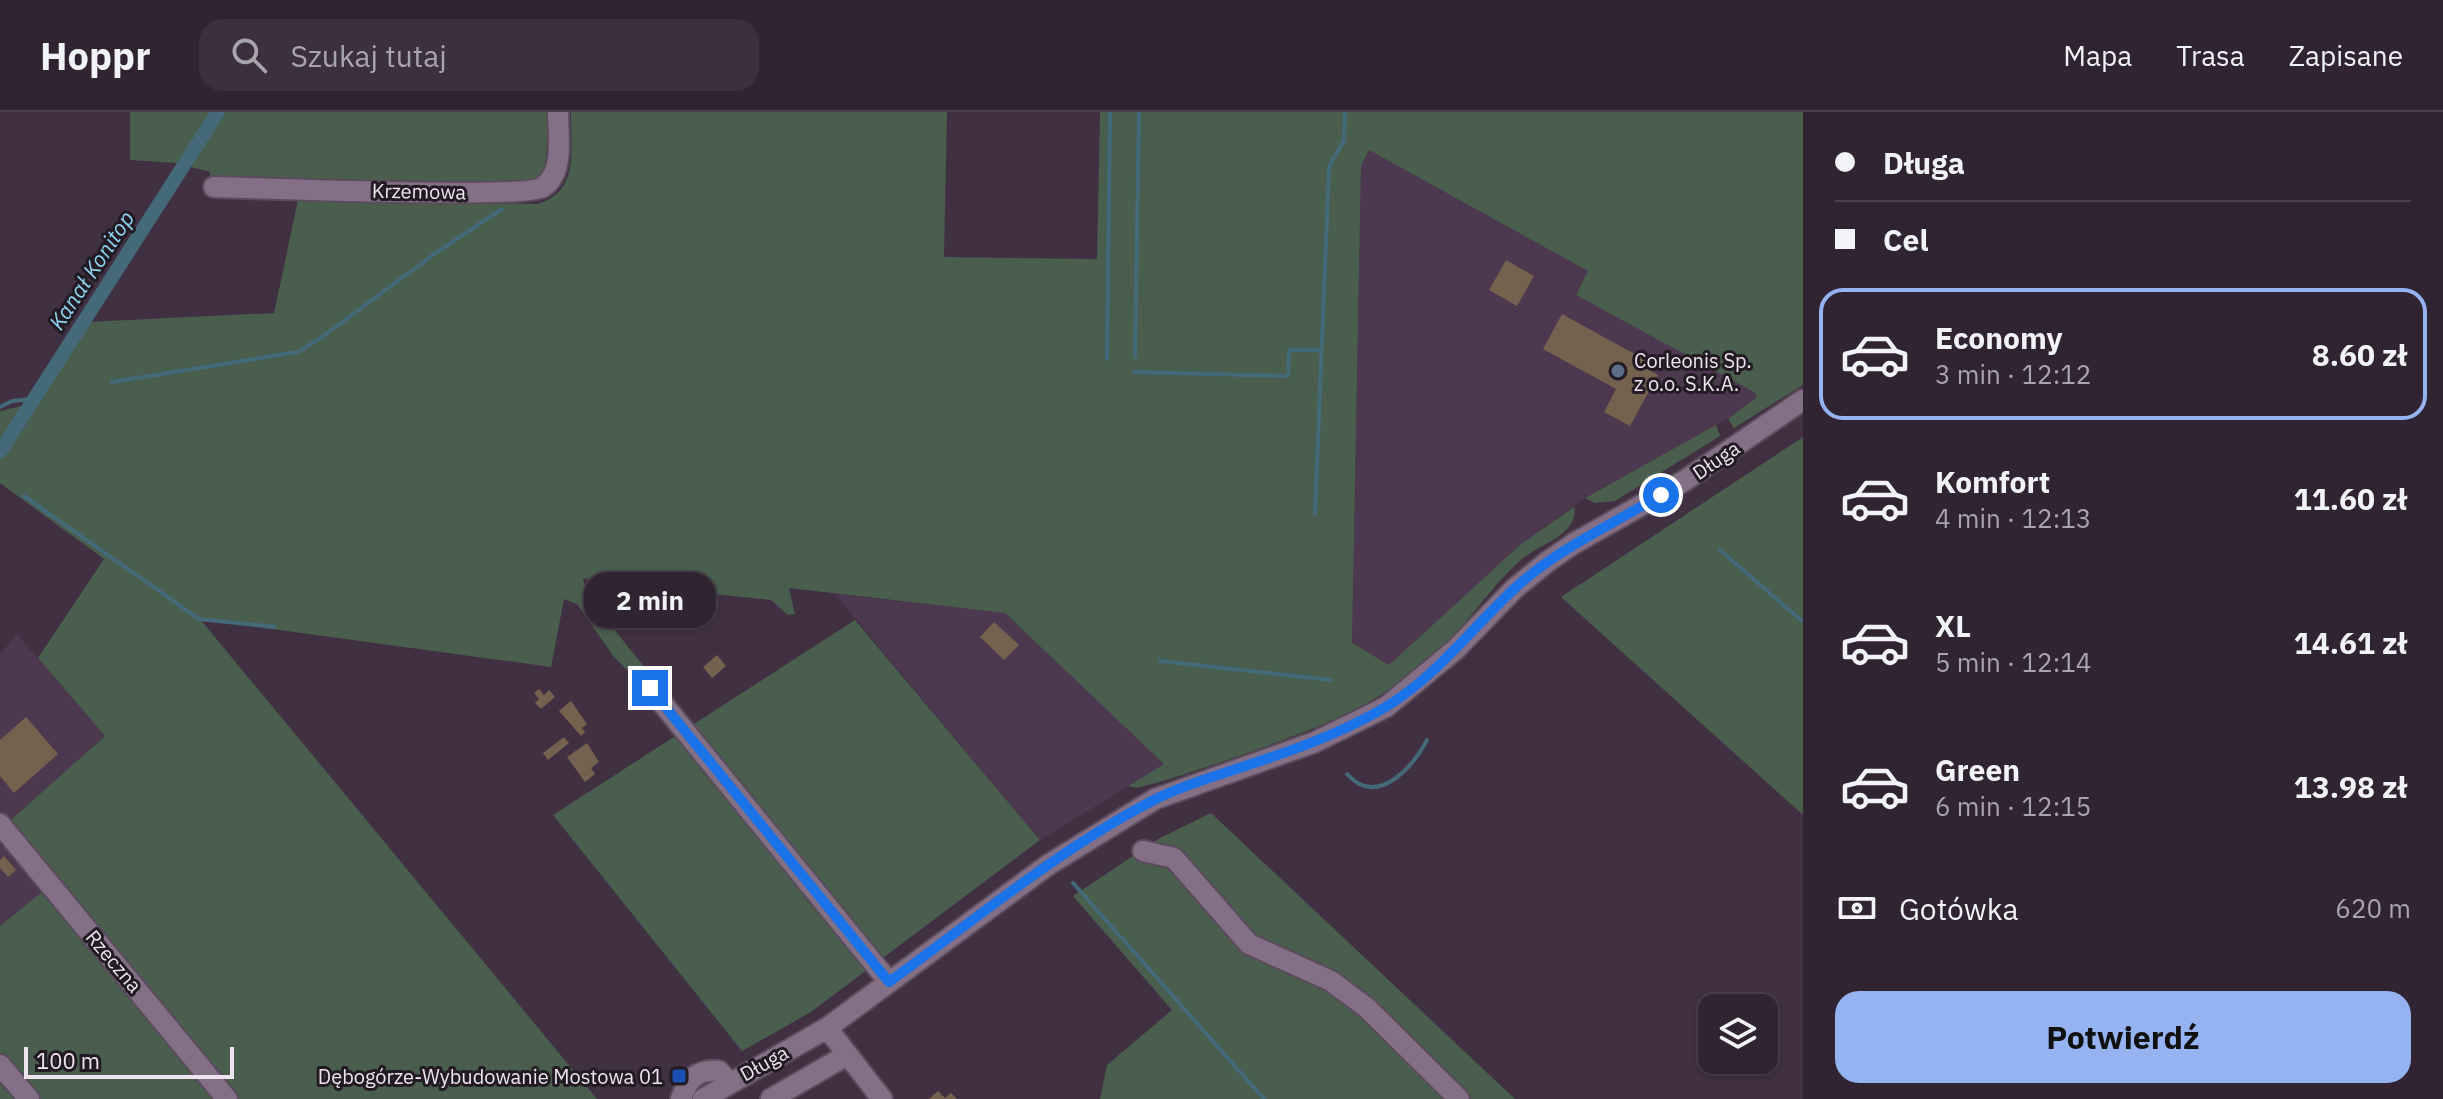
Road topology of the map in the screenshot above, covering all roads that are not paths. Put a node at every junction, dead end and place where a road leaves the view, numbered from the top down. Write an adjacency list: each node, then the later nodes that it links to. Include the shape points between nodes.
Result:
1 (558, 112): 2 (street, Krzemowa, via 557,166 537,190)
2 (214, 187)
3 (1803, 400): 7 (street, Długa, via 1684,481 1547,562 1422,680 1386,707 1315,742 1155,799 1048,865)
4 (650, 688): 7 (street)
5 (0, 824): 13 (street, Rzeczna)
6 (1143, 851): 18 (street, via 1174,858 1249,944 1331,981 1367,1008)
7 (889, 982): 8 (street, Długa)
8 (827, 1028): 9 (street); 11 (street, Długa)
9 (847, 1055): 16 (street); 17 (street)
10 (0, 1065): 12 (street)
11 (729, 1083): 14 (street, via 719,1071 698,1072); 15 (street, Długa)
12 (29, 1099)
13 (227, 1099)
14 (681, 1099)
15 (703, 1099)
16 (771, 1099)
17 (882, 1099)
18 (1459, 1099)

